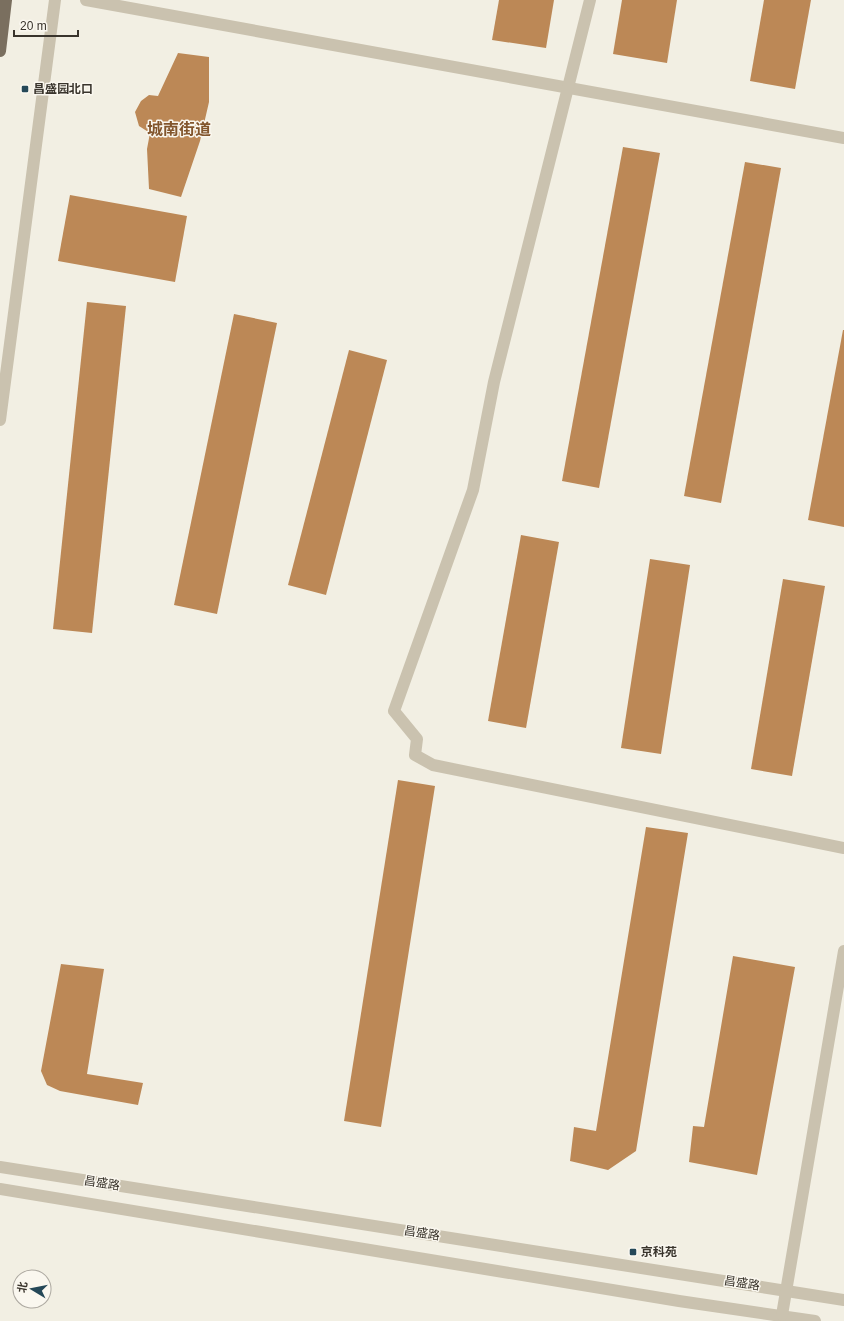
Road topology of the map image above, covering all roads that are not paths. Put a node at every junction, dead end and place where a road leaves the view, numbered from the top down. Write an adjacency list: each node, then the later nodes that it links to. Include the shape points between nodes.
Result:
1 (6, 0): 5 (main road)
2 (55, 0): 8 (street)
3 (86, 0): 6 (street)
4 (590, 0): 6 (street)
5 (0, 51)
6 (568, 88): 7 (street); 9 (street, via 494,382 473,490 394,711 417,739 415,755 433,765)
7 (844, 138)
8 (0, 420)
9 (844, 848)
10 (844, 951): 13 (street)
11 (0, 1167): 13 (street, 昌盛路)
12 (0, 1189): 15 (street, 昌盛路, via 679,1301)
13 (787, 1290): 14 (street, 昌盛路); 15 (street)
14 (844, 1300)
15 (782, 1315): 16 (street, 昌盛路)
16 (815, 1321)

